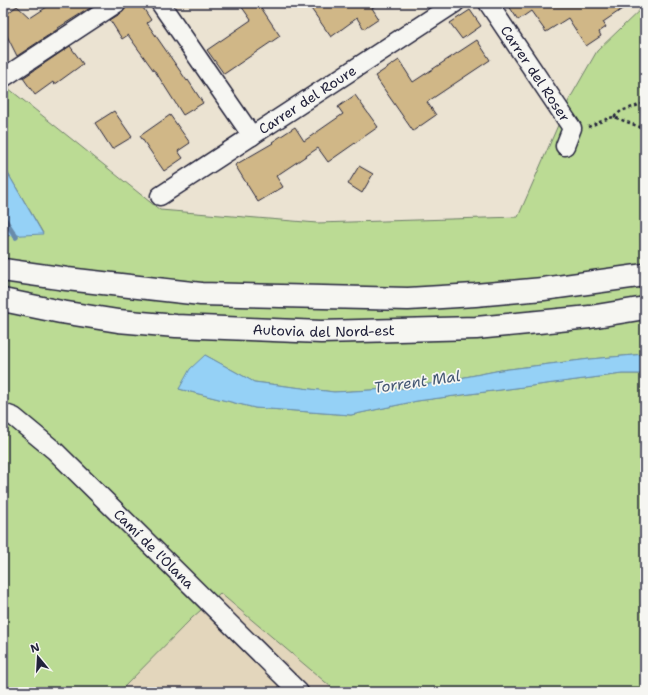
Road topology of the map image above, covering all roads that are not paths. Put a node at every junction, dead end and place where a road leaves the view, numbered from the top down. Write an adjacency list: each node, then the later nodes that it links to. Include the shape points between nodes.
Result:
1 (117, 3): 5 (street)
2 (160, 3): 6 (street)
3 (455, 3): 6 (street, Carrer del Roure)
4 (488, 3): 7 (street, Carrer del Roser, via 572,128)
5 (3, 78)
6 (252, 136): 8 (street, Carrer del Roure)
7 (565, 146)
8 (160, 196)
9 (3, 270): 10 (highway, via 201,294 408,299 543,289)
10 (645, 275)
11 (3, 300): 12 (highway, Autovia del Nord-est, via 118,321 321,332 476,328 590,317)
12 (645, 308)
13 (3, 413): 14 (street, Camí de l'Olana, via 14,417 55,451)
14 (299, 692)

